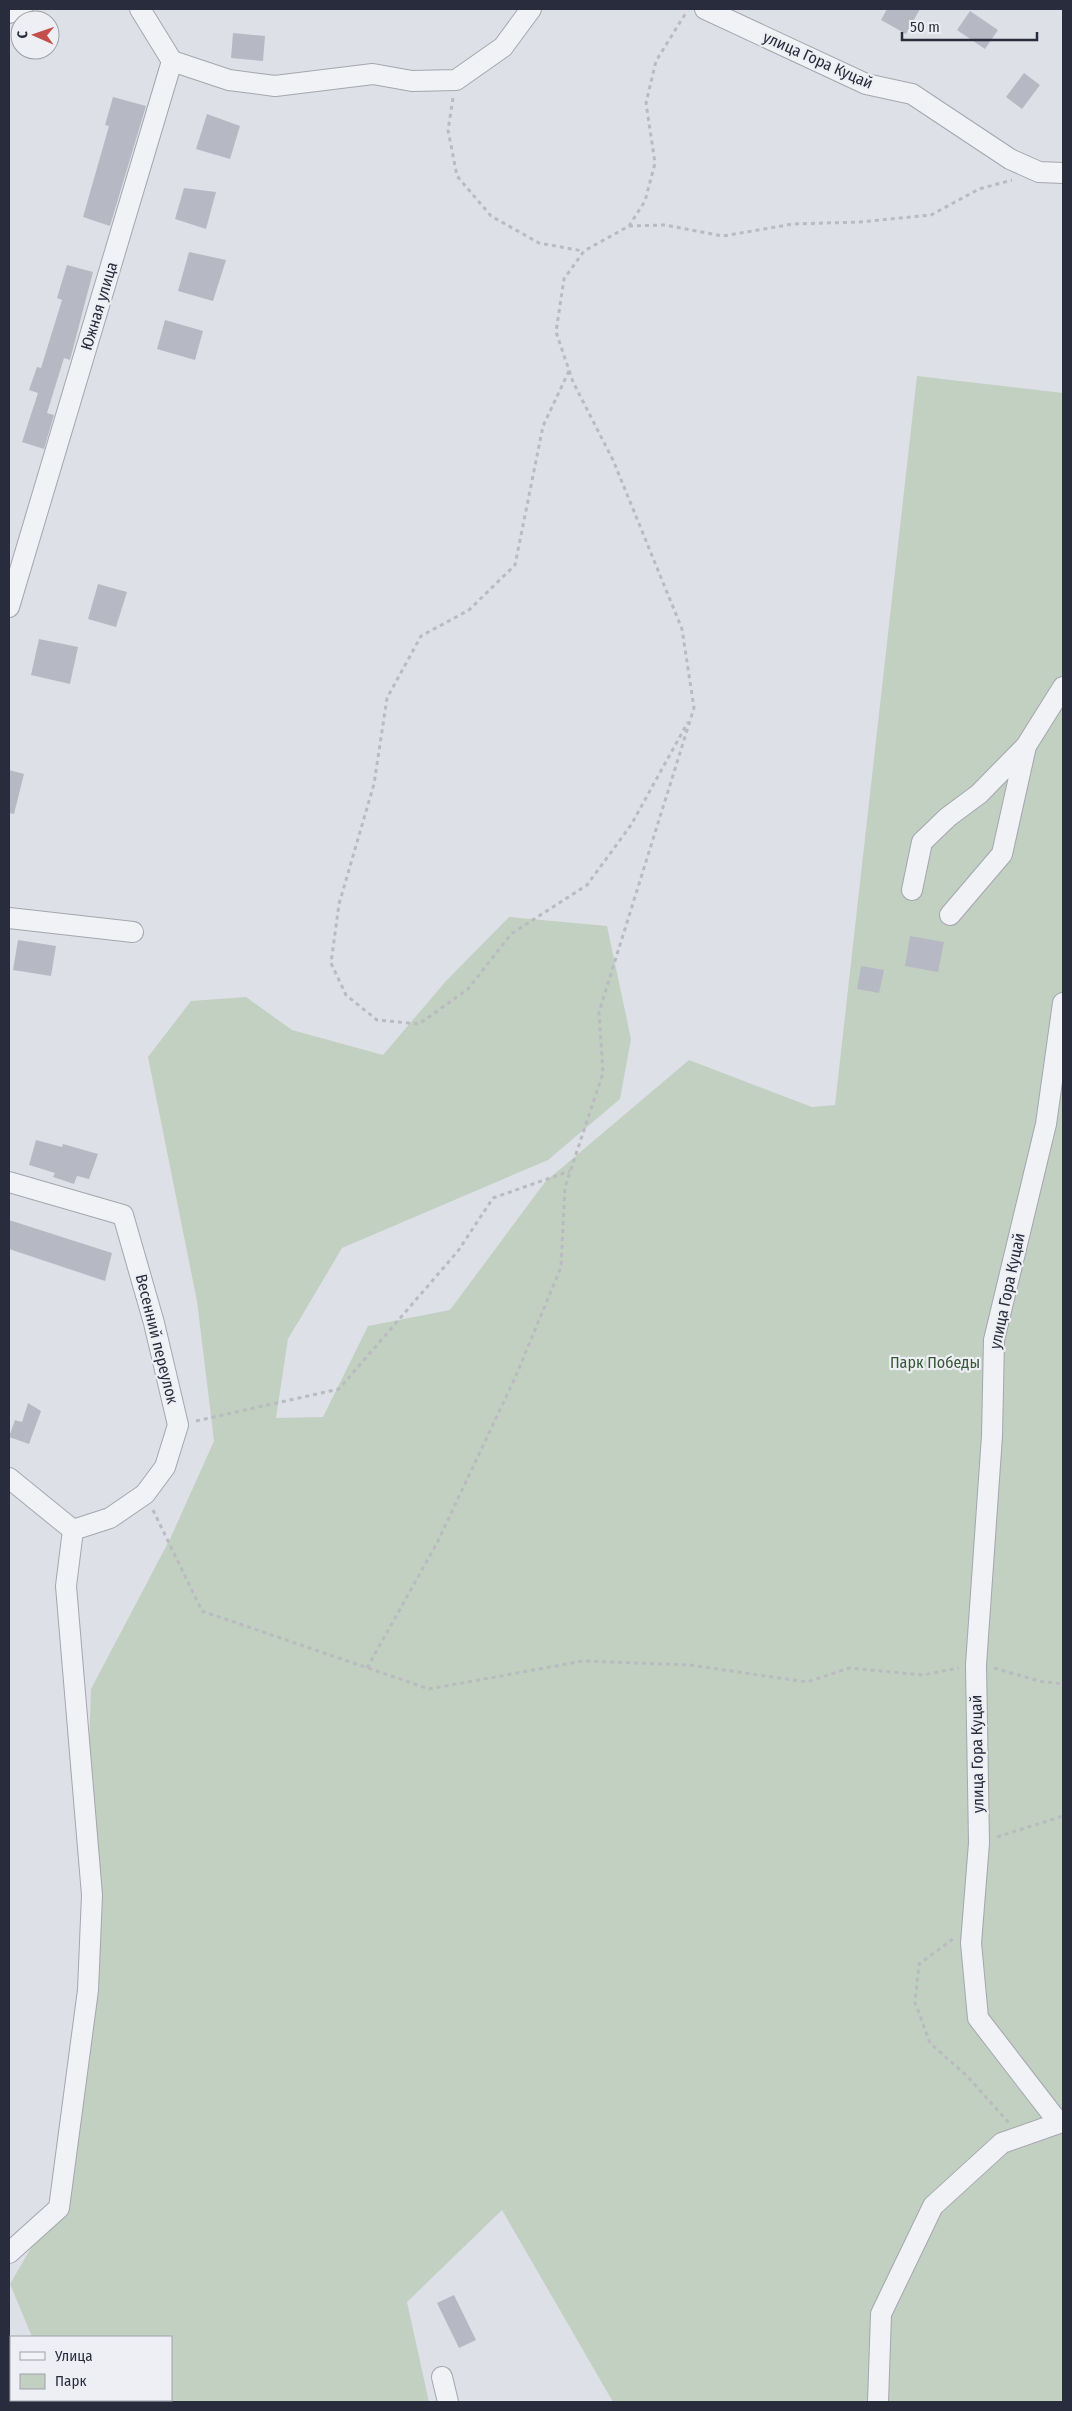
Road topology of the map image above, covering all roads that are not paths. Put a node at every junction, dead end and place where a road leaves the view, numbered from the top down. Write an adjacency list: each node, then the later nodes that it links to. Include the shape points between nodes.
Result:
1 (22, 9): 5 (street)
2 (531, 9): 6 (street, via 504,47 456,80 412,82 373,74 275,86 229,80)
3 (705, 9): 7 (street, улица Гора Куцай, via 866,84 912,94 1010,159 1039,172)
4 (140, 10): 6 (street)
5 (9, 13)
6 (172, 61): 8 (street, Южная улица)
7 (1063, 173)
8 (9, 607)
9 (1063, 687): 10 (street)
10 (1026, 746): 11 (street, via 979,794 922,842); 12 (street, via 1002,854)
11 (912, 890)
12 (950, 915)
13 (9, 918): 14 (street)
14 (133, 932)
15 (1063, 1003): 22 (street, улица Гора Куцай, via 1046,1124 994,1340 992,1436 976,1665 978,1843 971,1943 978,2018 1059,2122 1002,2143 933,2206 881,2314)
16 (9, 1182): 18 (street, Весенний переулок, via 123,1215 154,1323 178,1425 165,1467 145,1494 110,1518)
17 (9, 1478): 18 (street)
18 (73, 1530): 19 (street, via 66,1586 92,1896 88,1990 59,2208)
19 (9, 2253)
20 (442, 2377): 21 (street)
21 (448, 2402)
22 (878, 2402)

